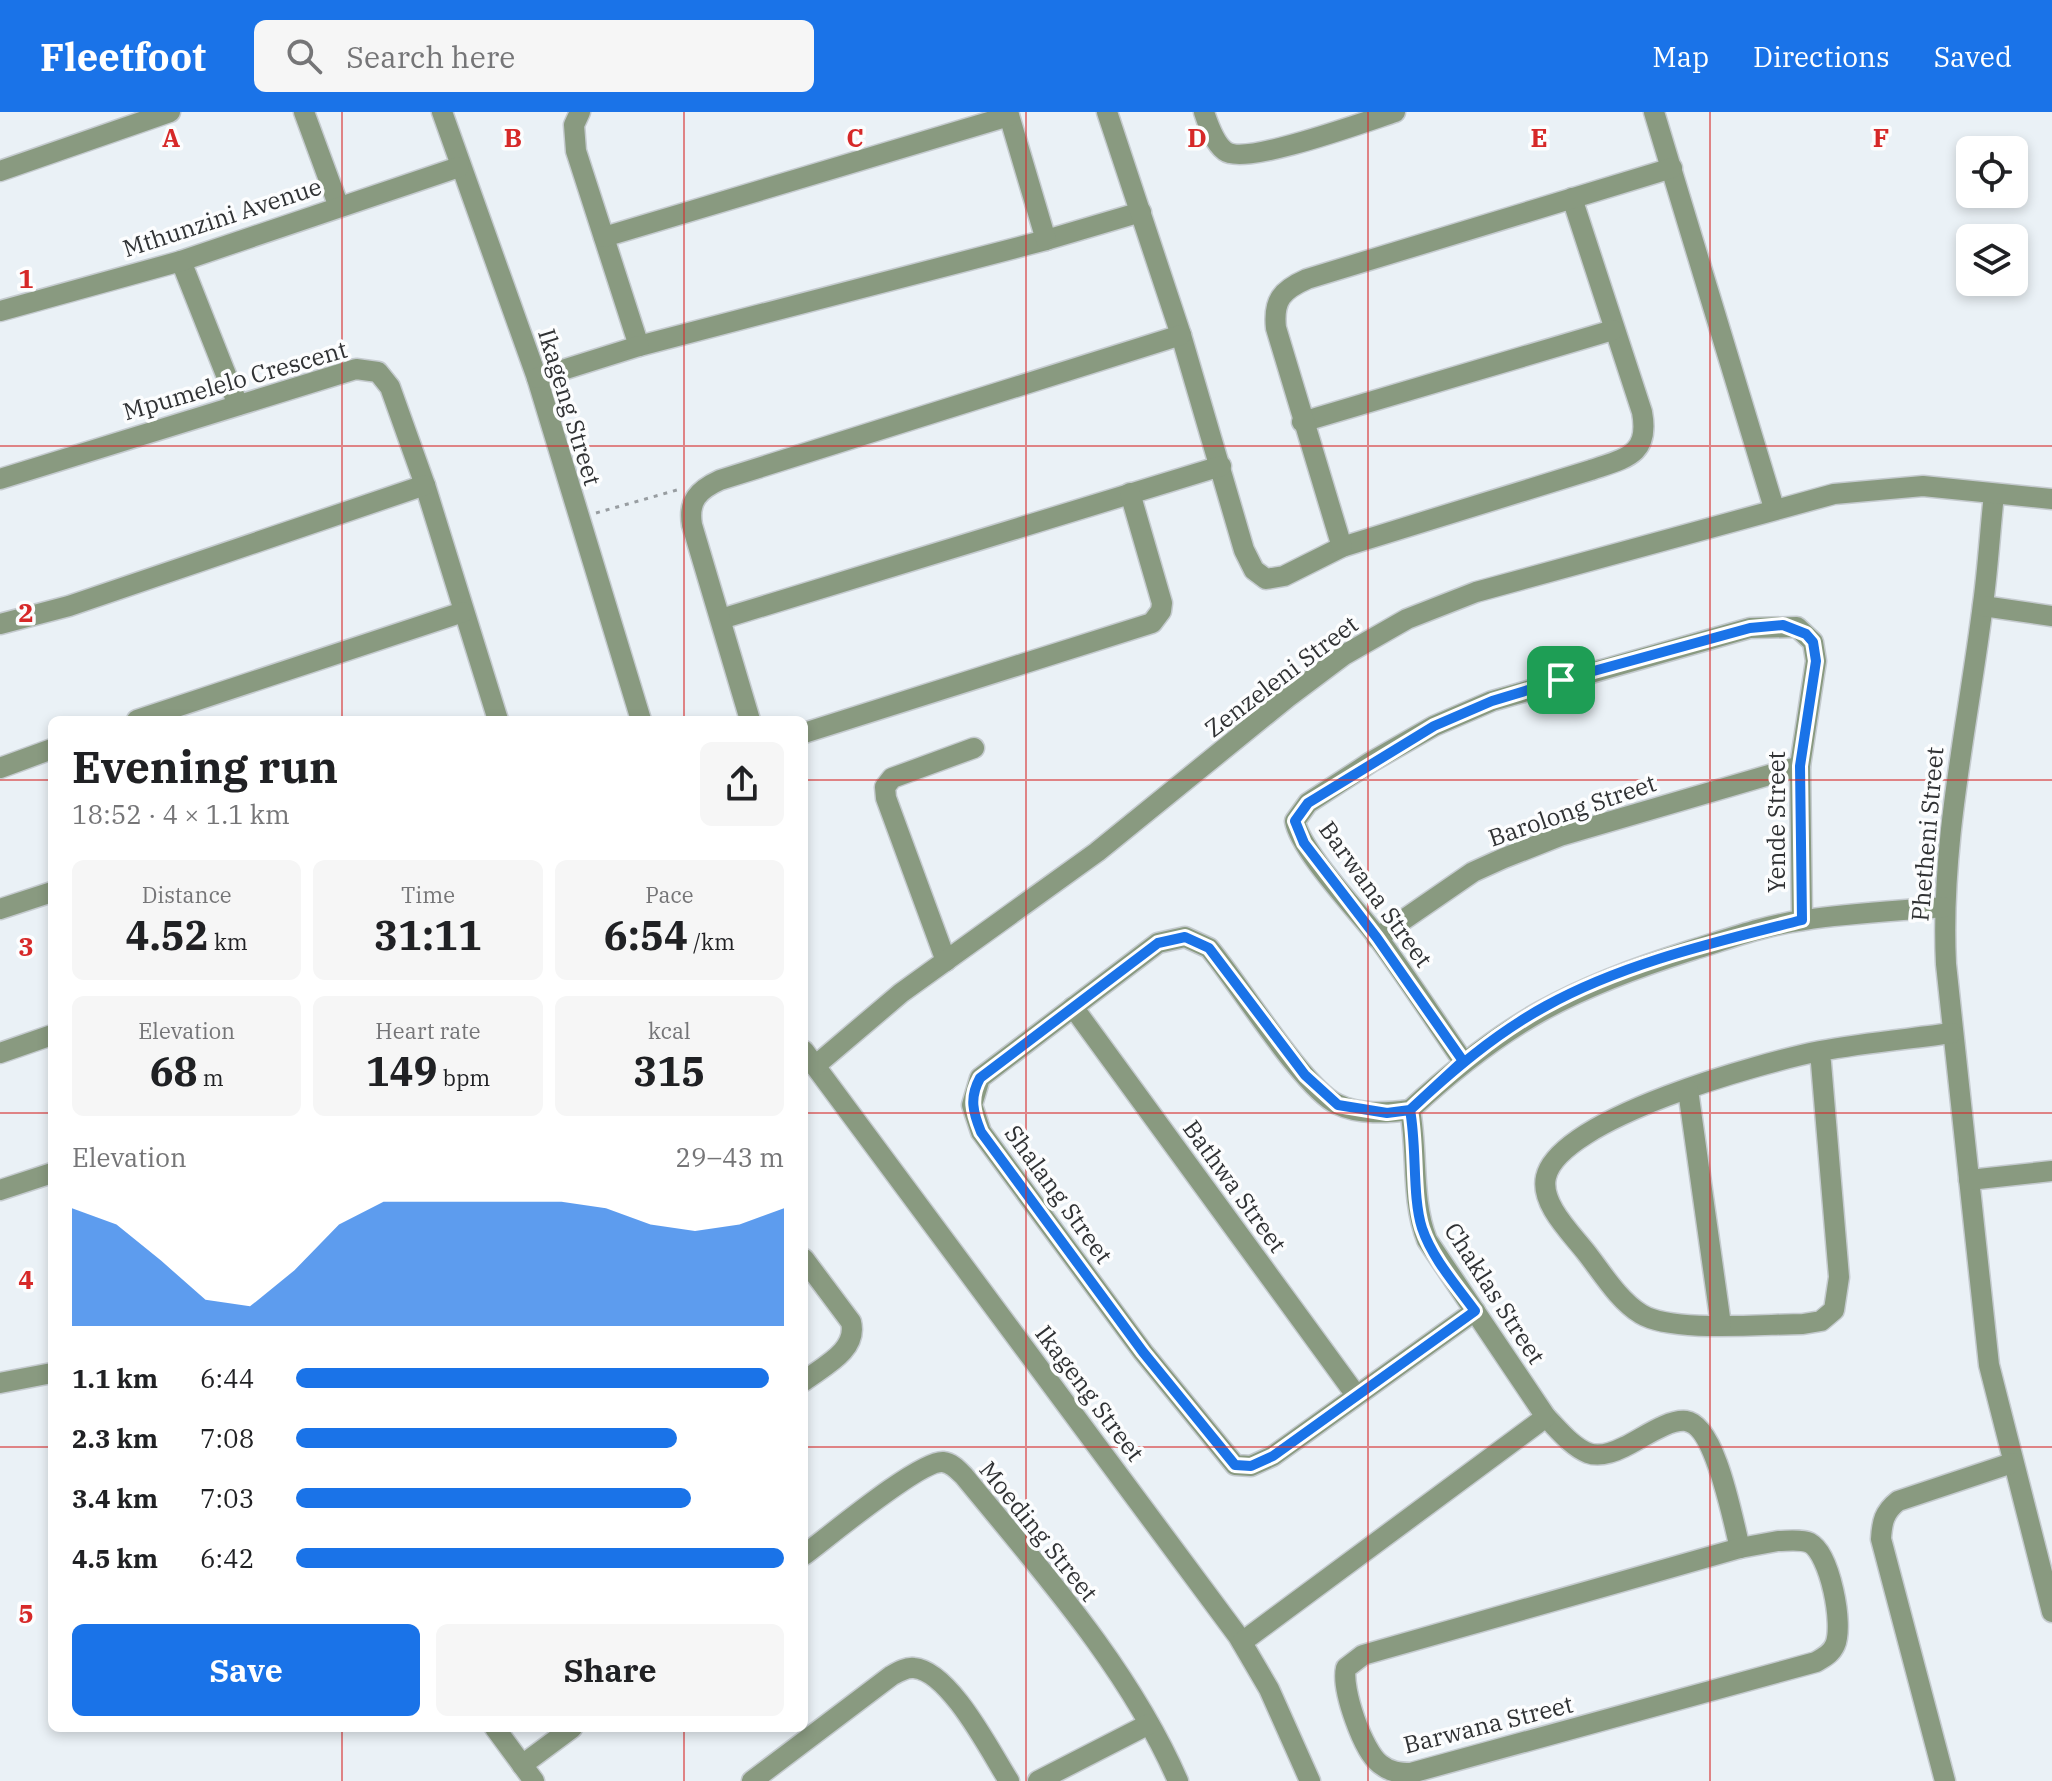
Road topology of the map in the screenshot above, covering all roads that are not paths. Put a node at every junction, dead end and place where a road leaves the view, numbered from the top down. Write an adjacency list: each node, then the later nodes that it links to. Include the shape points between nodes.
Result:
1 (170, 112): 12 (street)
2 (304, 112): 14 (street)
3 (442, 112): 10 (street, Ikageng Street)
4 (580, 112): 16 (street, via 574,125 576,151)
5 (1107, 112): 15 (street)
6 (1204, 112): 7 (street, via 1216,140 1235,155)
7 (1395, 112)
8 (1654, 112): 11 (street)
9 (1009, 114): 16 (street); 17 (street)
10 (459, 167): 14 (street, Mthunzini Avenue); 23 (street, Ikageng Street)
11 (1672, 168): 13 (street); 32 (street)
12 (0, 171)
13 (1572, 198): 20 (street); 25 (street, via 1286,289 1274,311 1276,328)
14 (339, 207): 18 (street, Mthunzini Avenue)
15 (1141, 212): 17 (street); 21 (street)
16 (604, 237): 22 (street)
17 (1046, 240): 22 (street)
18 (181, 261): 19 (street, Mthunzini Avenue); 24 (street)
19 (0, 311)
20 (1613, 330): 25 (street); 33 (street, via 1645,427 1641,445 1632,454)
21 (1181, 335): 26 (street); 37 (street, via 709,485 697,494 690,511)
22 (639, 346): 23 (street)
23 (537, 378): 42 (street, Ikageng Street)
24 (238, 405): 27 (street, Mpumelelo Crescent); 28 (street, Mpumelelo Crescent, via 356,369 378,372 390,387)
25 (1302, 422): 33 (street)
26 (1221, 466): 29 (street); 33 (street, via 1244,550 1259,575 1274,580)
27 (0, 479)
28 (425, 485): 35 (street, Mpumelelo Crescent); 38 (street, via 69,606)
29 (1130, 493): 37 (street); 44 (street, via 1162,603 1152,623)
30 (1994, 494): 31 (street, Zenzeleni Street); 32 (street, Zenzeleni Street, via 1890,487); 34 (street, Phetheni Street)
31 (2052, 499)
32 (1774, 508): 54 (street, Zenzeleni Street, via 1476,592 1407,619 1333,663 1097,852)
33 (1342, 547)
34 (1983, 606): 36 (street); 50 (street, Phetheni Street)
35 (463, 612): 40 (street); 41 (street, Mpumelelo Crescent)
36 (2052, 616)
37 (721, 619): 43 (street)
38 (0, 624)
39 (1806, 634): 47 (street, Yende Street, via 1816,661); 53 (street, Barwana Street, via 1783,625 1750,628 1492,701 1434,726 1308,803 1295,821 1297,831)
40 (149, 716)
41 (497, 716)
42 (640, 716)
43 (749, 716)
44 (808, 732)
45 (974, 748): 54 (street, via 892,778 885,787)
46 (48, 750): 48 (street)
47 (1800, 766): 52 (street, Yende Street); 53 (street, Barolong Street, via 1560,836 1504,858 1473,872)
48 (0, 768)
49 (48, 893): 51 (street)
50 (1943, 907): 52 (street); 56 (street, Phetheni Street)
51 (0, 909)
52 (1802, 920): 61 (street, via 1583,988)
53 (1377, 938): 61 (street, Barwana Street)
54 (946, 961): 60 (street, Zenzeleni Street)
55 (1073, 1007): 63 (street, Shalang Street, via 1158,943 1198,940 1225,966 1325,1097 1355,1110); 74 (street, Bathwa Street); 74 (street, Shalang Street, via 980,1078 972,1105 981,1132 1143,1352 1235,1465 1260,1464)
56 (1952, 1033): 58 (street); 66 (street, Phetheni Street)
57 (48, 1036): 59 (street)
58 (1820, 1051): 62 (street); 70 (street, via 1837,1304 1821,1321)
59 (0, 1053)
60 (810, 1059): 80 (street, Ikageng Street)
61 (1463, 1061): 63 (street)
62 (1688, 1090): 70 (street); 70 (street, via 1586,1133 1559,1155 1546,1186 1549,1201 1569,1231 1628,1305 1656,1321)
63 (1410, 1110): 69 (street, Chaklas Street, via 1422,1227 1433,1252)
64 (2052, 1171): 66 (street)
65 (48, 1174): 67 (street)
66 (1969, 1180): 76 (street, Phetheni Street, via 1980,1309)
67 (0, 1190)
68 (808, 1264): 72 (street, via 853,1332 848,1345)
69 (1475, 1311): 74 (street, Shalang Street); 75 (street, Chaklas Street)
70 (1721, 1325)
71 (48, 1374): 73 (street)
72 (808, 1378)
73 (0, 1383)
74 (1356, 1395)
75 (1546, 1417): 77 (street, via 1589,1454 1616,1451 1670,1424 1693,1424 1719,1468); 80 (street)
76 (2012, 1463): 79 (street, Phetheni Street); 90 (street, via 1898,1501 1886,1510 1882,1528)
77 (1740, 1548): 77 (street, Barwana Street, via 1793,1541 1816,1548 1839,1626 1828,1655 1411,1773 1389,1770 1371,1754 1345,1682 1346,1668 1356,1659)
78 (808, 1552): 81 (street, Moeding Street, via 903,1481 935,1464 951,1465 1067,1605)
79 (2052, 1612)
80 (1242, 1642): 89 (street, Ikageng Street)
81 (1149, 1724): 87 (street); 88 (street, Moeding Street)
82 (498, 1732): 84 (street)
83 (568, 1732): 84 (street)
84 (528, 1773)
85 (752, 1781): 86 (street, via 891,1676 910,1668 934,1677 963,1707)
86 (1009, 1781)
87 (1038, 1781)
88 (1178, 1781)
89 (1310, 1781)
90 (1945, 1781)

